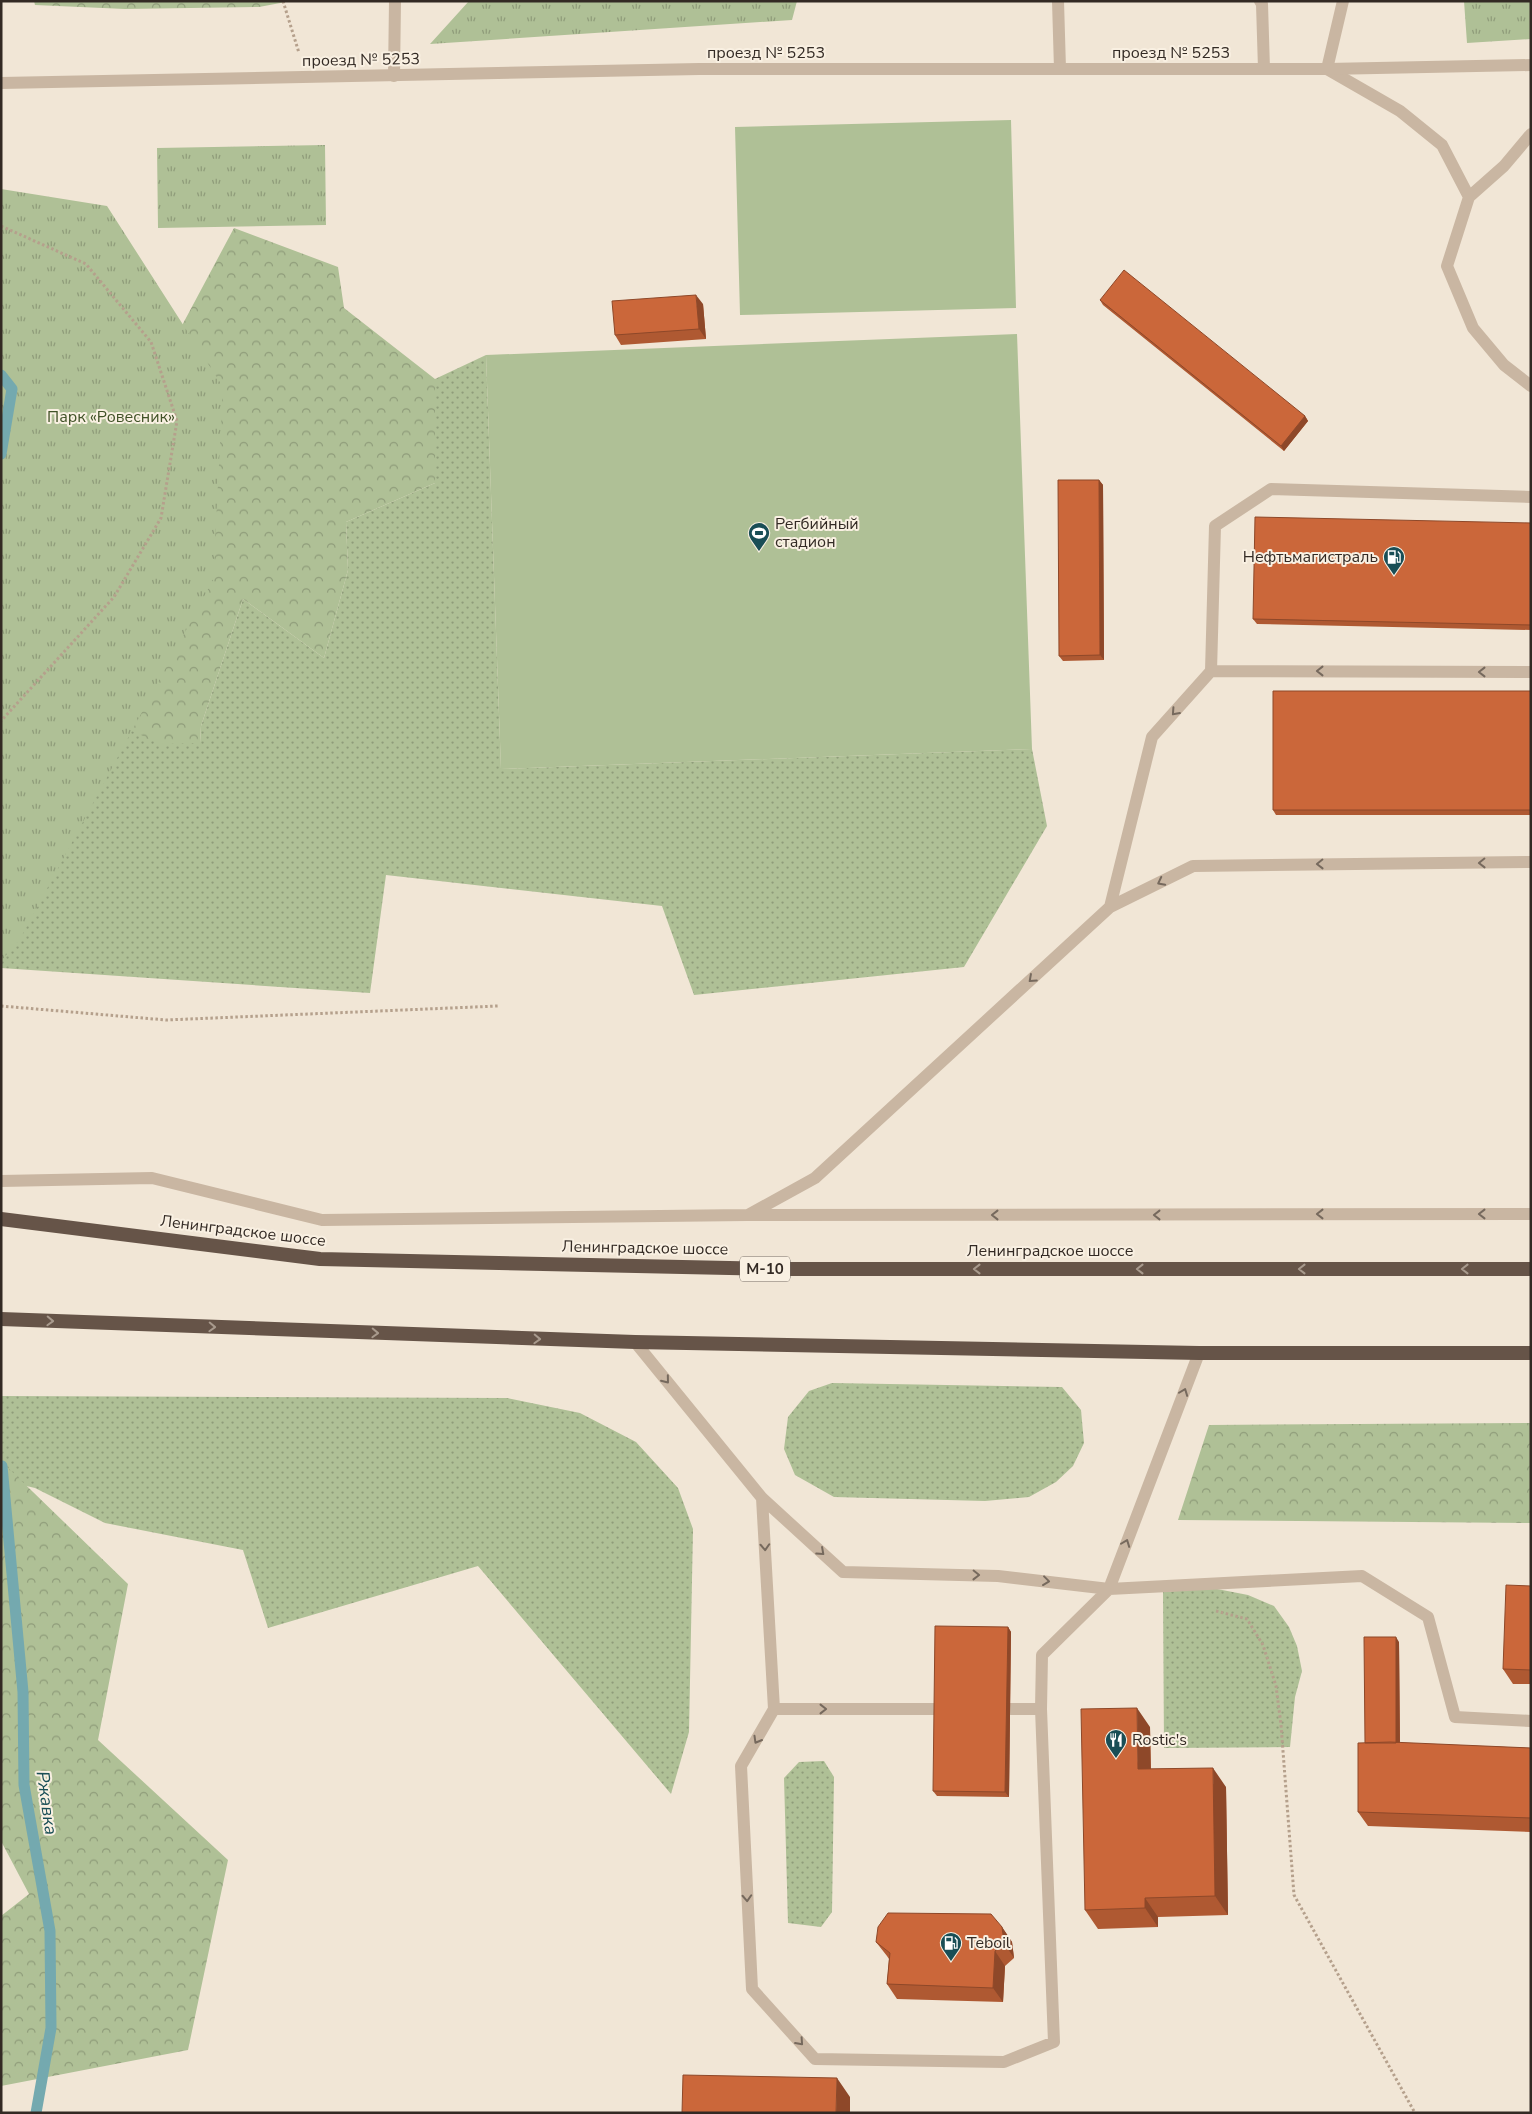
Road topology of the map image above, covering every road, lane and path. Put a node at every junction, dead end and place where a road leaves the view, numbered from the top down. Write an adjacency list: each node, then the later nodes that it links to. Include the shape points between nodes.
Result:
1 (283, 1): 11 (path)
2 (395, 1): 10 (street)
3 (1058, 1): 7 (street)
4 (1260, 1): 8 (street)
5 (1344, 1): 9 (street)
6 (1531, 65): 9 (street, проезд № 5253)
7 (1060, 69): 8 (street, проезд № 5253); 10 (street, проезд № 5253, via 699,69)
8 (1264, 69): 9 (street, проезд № 5253)
9 (1327, 69): 14 (street, via 1400,111 1442,145)
10 (394, 76): 11 (street, проезд № 5253)
11 (307, 77): 12 (street, проезд № 5253)
12 (1, 83)
13 (1531, 134): 14 (street, via 1504,166)
14 (1469, 197): 16 (street, via 1447,266 1473,328 1504,365)
15 (1, 226): 20 (path, via 86,264 151,342 177,421 161,518 114,598)
16 (1531, 386)
17 (1531, 497): 18 (street, via 1271,489 1215,526)
18 (1211, 671): 19 (street, one-way to 18); 22 (street, one-way to 22, via 1152,737)
19 (1531, 672)
20 (1, 721)
21 (1531, 862): 22 (street, one-way to 22, via 1193,866)
22 (1110, 907): 27 (street, one-way to 27, via 815,1178)
23 (1, 1006): 24 (path, via 166,1020)
24 (498, 1006)
25 (1, 1181): 27 (street, via 152,1178 322,1220)
26 (1531, 1214): 27 (street, one-way to 27)
27 (747, 1215)
28 (1, 1219): 29 (highway, Ленинградское шоссе / М-10, one-way to 28, via 773,1269 320,1259)
29 (1531, 1269)
30 (1, 1319): 31 (highway, one-way to 31)
31 (635, 1342): 32 (highway); 34 (street, one-way to 34)
32 (1198, 1353): 33 (highway); 35 (street, one-way to 32)
33 (1531, 1353)
34 (762, 1498): 35 (street, one-way to 35, via 843,1572 998,1576); 37 (street, one-way to 37)
35 (1109, 1589): 40 (street, via 1042,1655); 41 (street, via 1362,1576 1428,1617 1455,1717)
36 (1214, 1610): 42 (path, via 1247,1619 1263,1646 1276,1686 1281,1725 1294,1895)
37 (774, 1709): 38 (street, one-way to 38); 40 (street, one-way to 40, via 741,1766 752,1989 815,2059 1004,2062 1054,2042)
38 (938, 1709)
39 (1010, 1709): 40 (street)
40 (1041, 1709)
41 (1531, 1721)
42 (1415, 2113)

